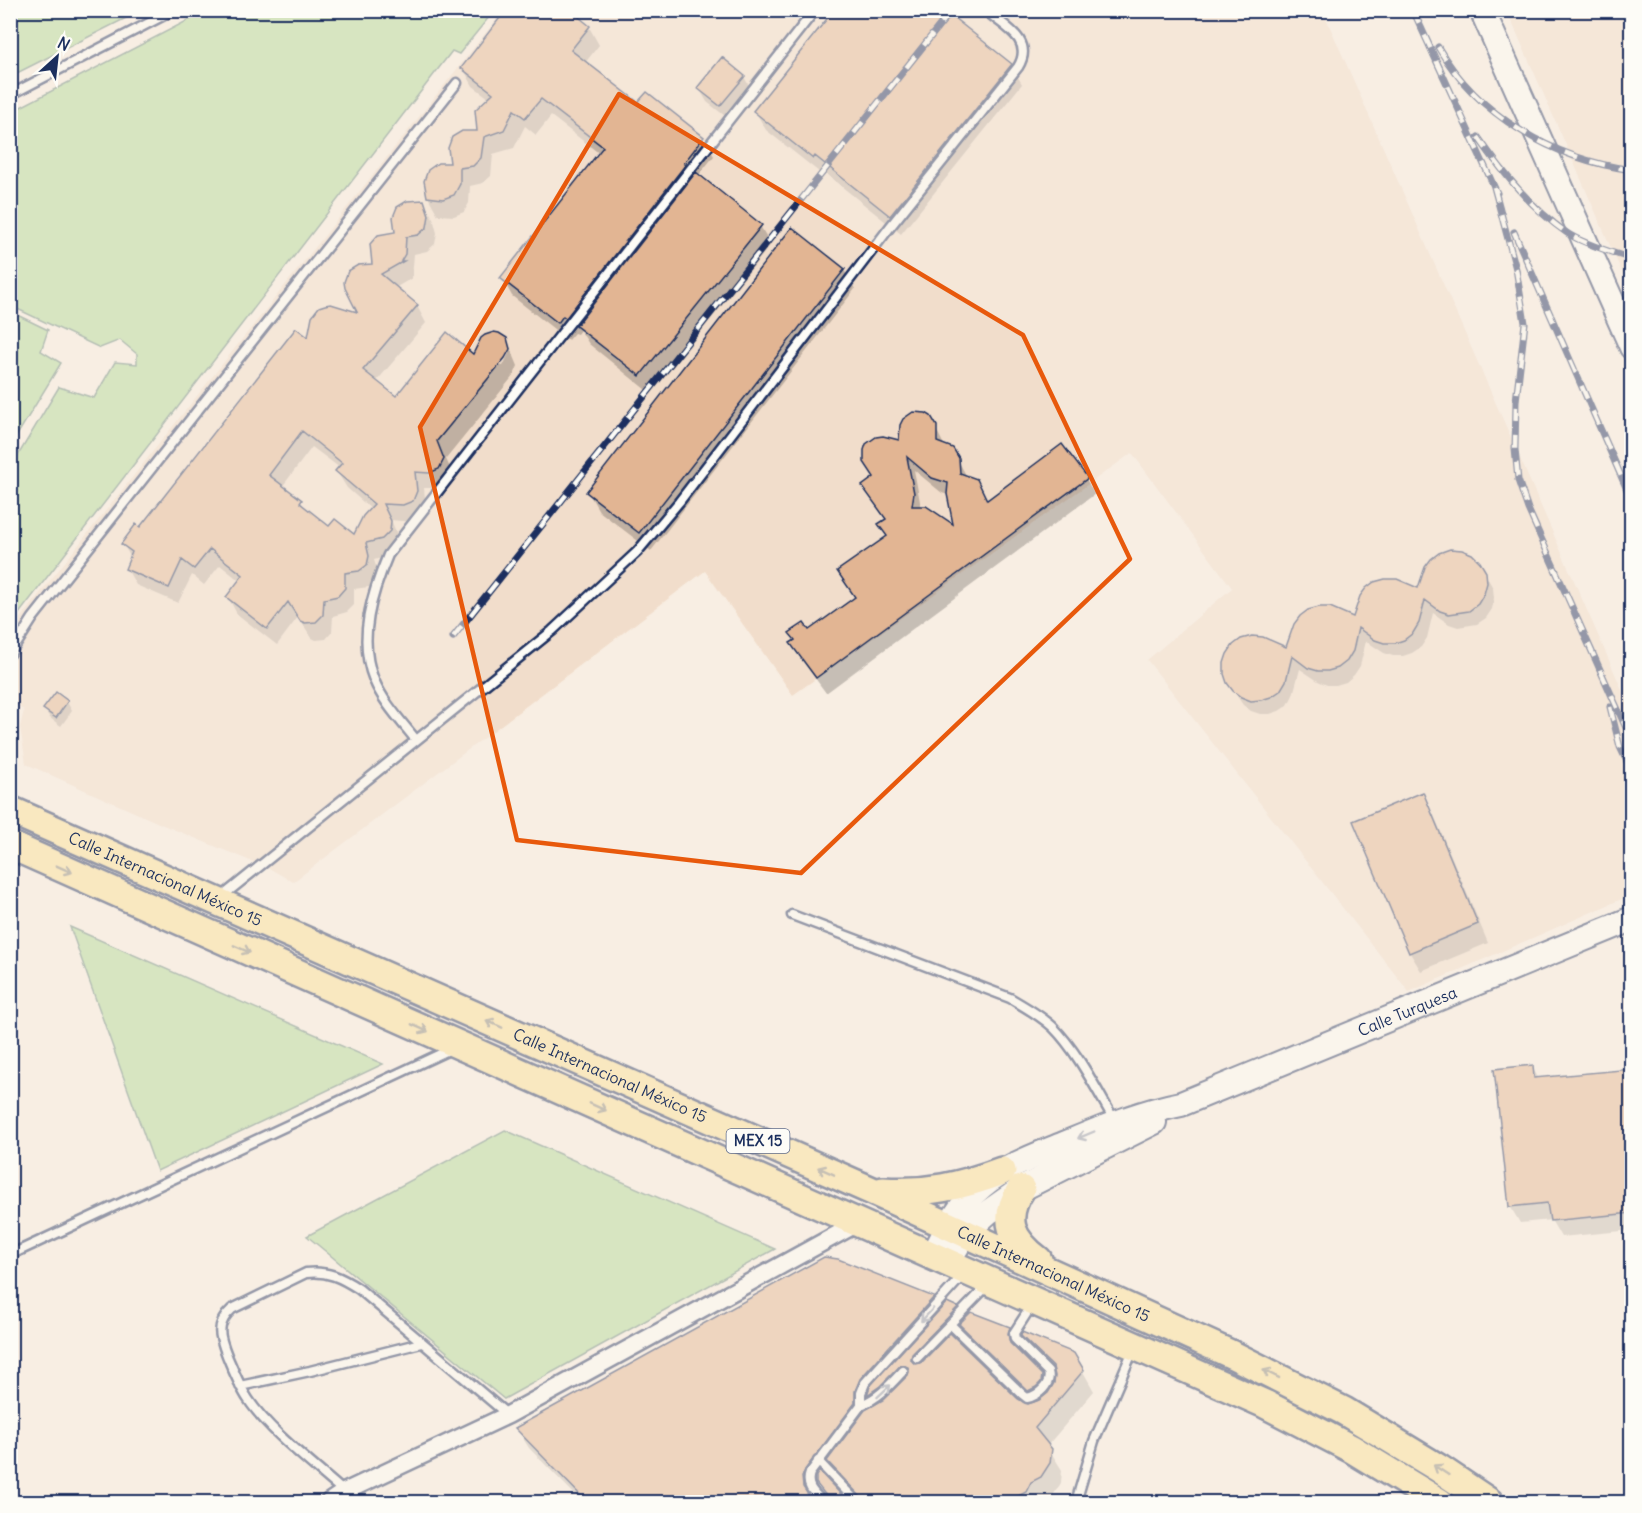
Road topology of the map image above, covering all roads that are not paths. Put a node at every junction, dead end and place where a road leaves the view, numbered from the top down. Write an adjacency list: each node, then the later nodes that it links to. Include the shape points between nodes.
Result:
1 (174, 10): 6 (lane)
2 (815, 10): 9 (lane, via 388,555 371,603 366,633 369,658 373,679 383,699)
3 (985, 10): 9 (lane, via 1024,45 1023,59 679,502 637,552 552,631)
4 (1482, 10): 7 (street)
5 (457, 83): 8 (lane, via 33,618)
6 (10, 95)
7 (1632, 347)
8 (10, 654)
9 (416, 740): 12 (lane)
10 (10, 810): 12 (main road, Calle Internacional México 15 / MEX 15)
11 (10, 845): 15 (main road, Calle Internacional México 15 / MEX 15, one-way to 15)
12 (217, 901): 18 (main road, Calle Internacional México 15 / MEX 15, one-way to 12)
13 (792, 915): 16 (lane, via 1010,998 1033,1011 1054,1028 1072,1051)
14 (1632, 919): 16 (street, Calle Turquesa, via 1181,1104 1156,1109)
15 (458, 1045): 19 (main road, Calle Internacional México 15 / MEX 15, one-way to 19); 21 (lane)
16 (1120, 1129): 17 (street, Calle Turquesa)
17 (1011, 1180): 18 (main road, via 937,1190); 20 (street, Calle Turquesa, via 987,1213); 23 (main road, via 1012,1230 1019,1244)
18 (870, 1190): 20 (main road, Calle Internacional México 15 / MEX 15)
19 (858, 1223): 22 (main road, Calle Internacional México 15 / MEX 15); 32 (street)
20 (956, 1229): 22 (street, Calle Turquesa); 23 (main road, Calle Internacional México 15 / MEX 15)
21 (10, 1255)
22 (959, 1268): 24 (main road, Calle Internacional México 15 / MEX 15); 25 (lane); 31 (lane, one-way to 31, via 865,1383)
23 (1063, 1279): 40 (main road, Calle Internacional México 15 / MEX 15, one-way to 23, via 1390,1437 1300,1387)
24 (1034, 1301): 25 (lane, via 1014,1333 1050,1377 1031,1398 1022,1394); 27 (main road, Calle Internacional México 15 / MEX 15)
25 (950, 1324): 28 (lane)
26 (421, 1342): 30 (lane); 30 (lane, via 346,1281 319,1271 306,1273 232,1308 224,1316 220,1337); 32 (lane)
27 (1135, 1345): 38 (lane, via 1094,1441); 39 (main road, Calle Internacional México 15 / MEX 15, via 1319,1432)
28 (917, 1358)
29 (903, 1371): 31 (lane, one-way to 29, via 884,1392)
30 (240, 1386): 34 (lane, via 260,1414)
31 (861, 1405): 33 (lane)
32 (508, 1415): 34 (street)
33 (818, 1461): 36 (lane, via 807,1479); 37 (lane)
34 (344, 1492): 35 (street)
35 (329, 1503)
36 (823, 1503)
37 (857, 1503)
38 (1076, 1503)
39 (1439, 1503)
40 (1489, 1503)

